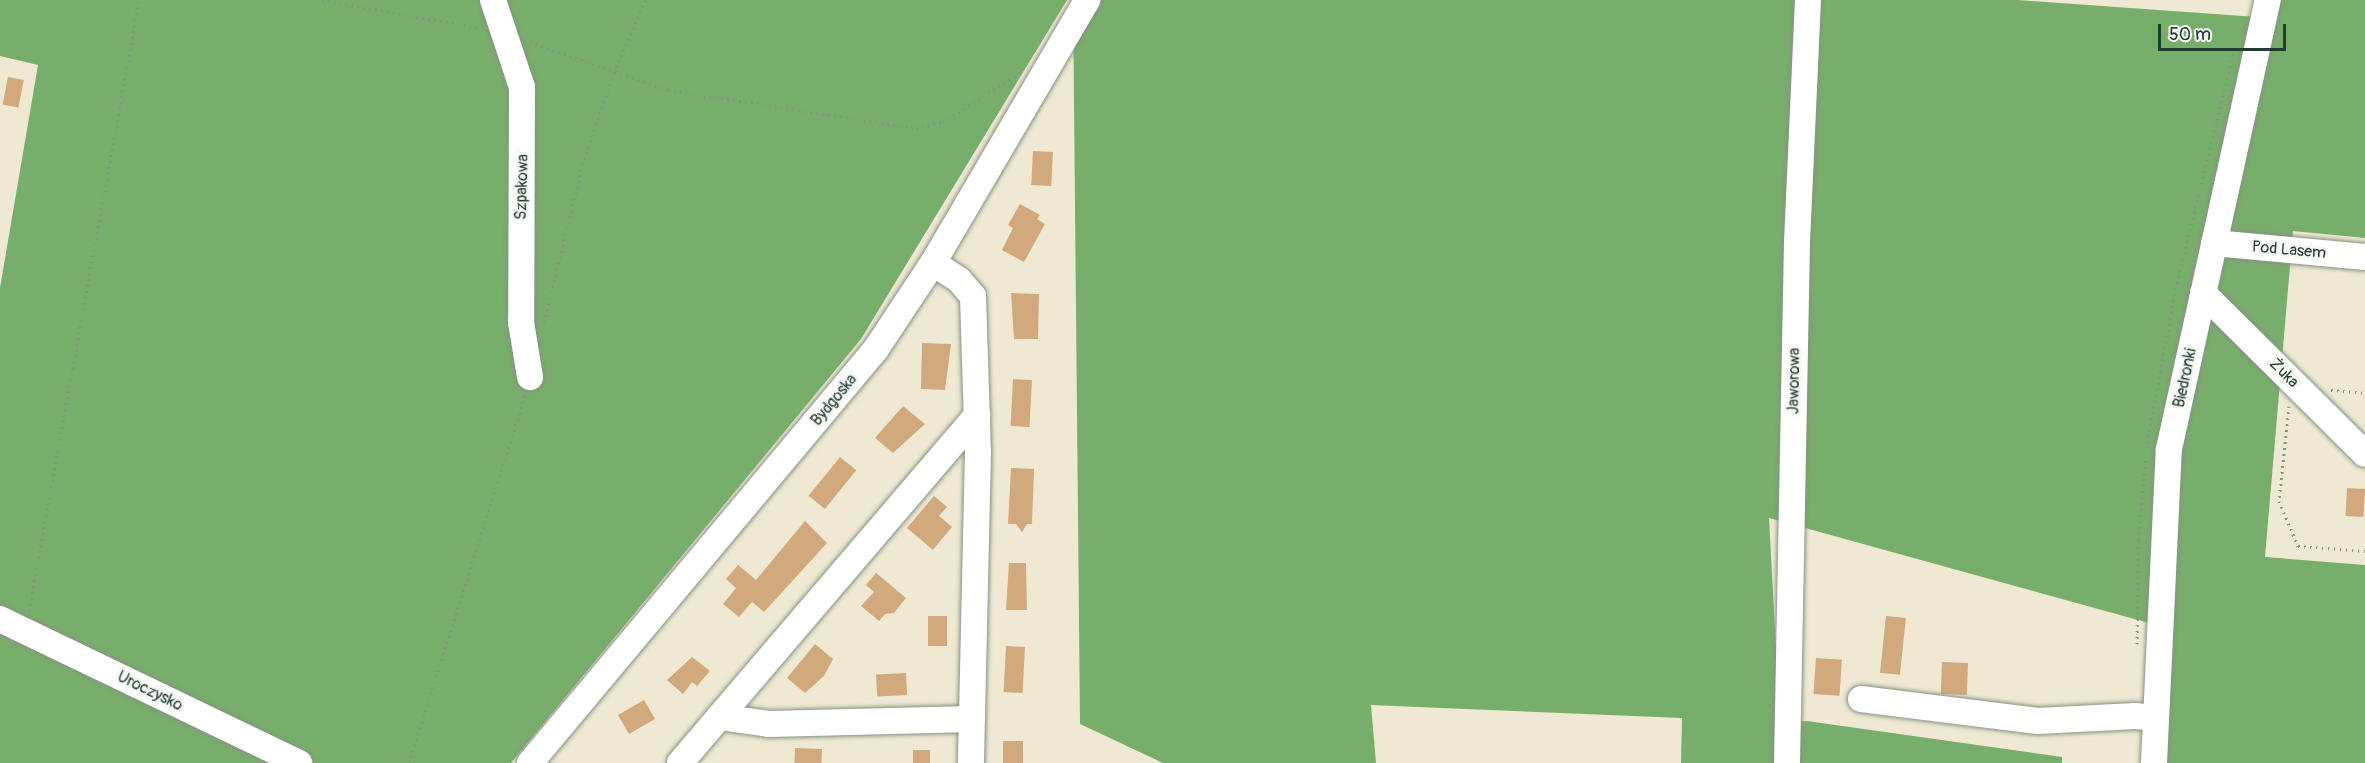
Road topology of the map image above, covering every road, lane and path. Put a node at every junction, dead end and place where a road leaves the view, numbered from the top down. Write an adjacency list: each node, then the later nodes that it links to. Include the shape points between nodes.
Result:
1 (139, 0): 19 (path)
2 (322, 0): 7 (path)
3 (493, 0): 7 (street, Szpakowa)
4 (1087, 0): 8 (street, Bydgoska)
5 (1808, 0): 28 (street, Jaworowa, via 1797,242)
6 (2268, 0): 9 (street, Biedronki)
7 (504, 32): 8 (path, via 668,90 916,128 943,122 1016,74); 13 (street, Szpakowa, via 522,87 521,322)
8 (1047, 67): 11 (street, Bydgoska)
9 (2214, 243): 10 (street, Pod Lasem); 12 (street, Biedronki)
10 (2365, 257)
11 (933, 263): 15 (street, via 959,280 972,296); 25 (street, Bydgoska, via 876,349)
12 (2203, 293): 14 (street, Żuka); 22 (street, Biedronki, via 2169,450)
13 (530, 377)
14 (2293, 381): 16 (street, Żuka); 17 (path, via 2279,501 2298,546)
15 (977, 415): 21 (street); 23 (street)
16 (2365, 454)
17 (2365, 551)
18 (0, 619): 19 (street, Uroczysko)
19 (25, 631): 24 (street, Uroczysko)
20 (1861, 699): 22 (street, via 2038,721)
21 (719, 717): 23 (street, via 769,724); 26 (street)
22 (2156, 718): 29 (street, Biedronki)
23 (972, 719): 27 (street)
24 (299, 763)
25 (530, 763)
26 (680, 763)
27 (971, 763)
28 (1787, 763)
29 (2154, 763)

